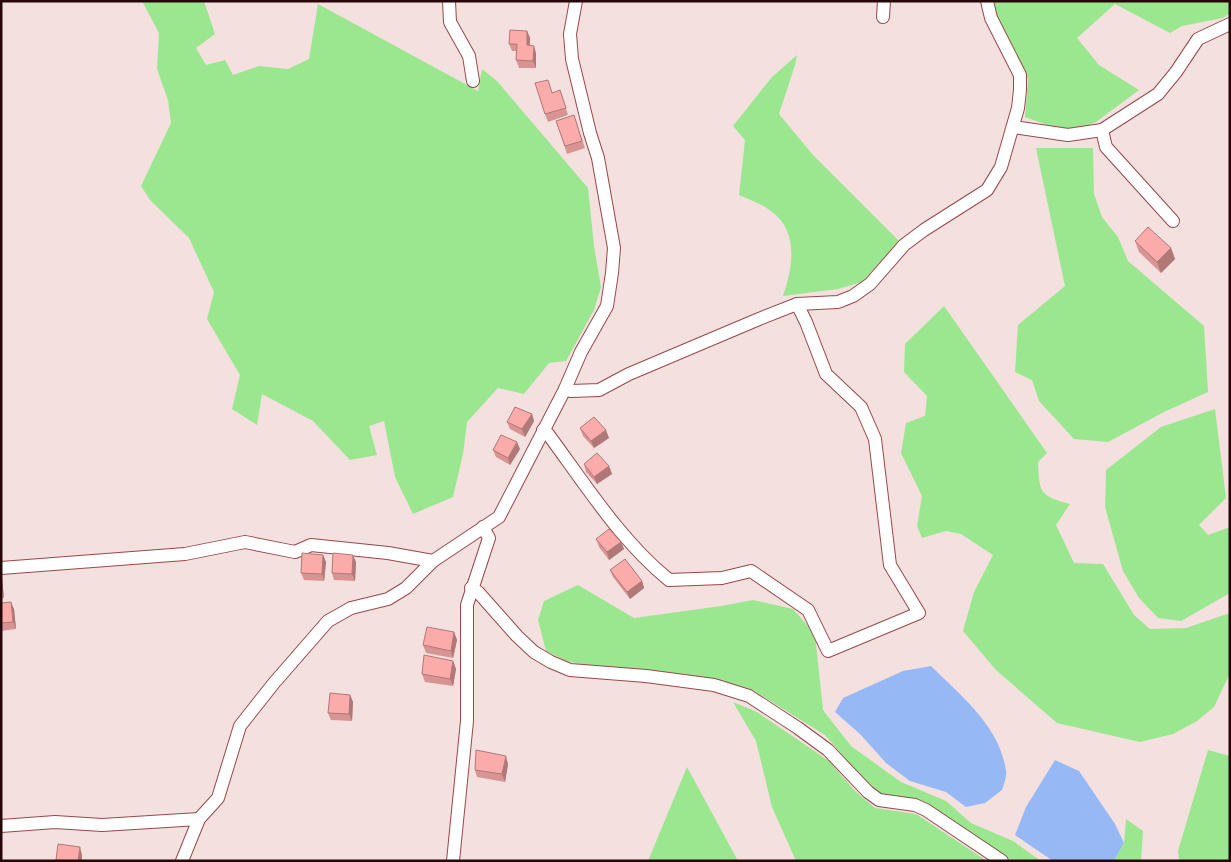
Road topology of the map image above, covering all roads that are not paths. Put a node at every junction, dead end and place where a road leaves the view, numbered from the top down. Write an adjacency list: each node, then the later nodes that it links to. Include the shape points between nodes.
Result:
1 (449, 1): 7 (street, via 450,22 469,56)
2 (576, 1): 12 (street, via 570,34 572,59 598,158 614,248 607,306)
3 (884, 1): 5 (street)
4 (987, 1): 8 (street, via 990,18 1020,75)
5 (883, 17)
6 (1230, 24): 9 (street, via 1198,39 1158,94)
7 (473, 81)
8 (1013, 127): 9 (street, via 1068,135); 11 (street, via 1001,167 986,190 924,230 904,246 870,284 853,296 838,302)
9 (1102, 130): 10 (street, via 1106,147)
10 (1173, 221)
11 (798, 304): 12 (street, via 629,374 599,390); 13 (street, via 826,374 862,407 875,439 890,565 919,613 828,651 808,610 751,571 722,578 669,580 650,565 614,523)
12 (565, 389): 13 (street)
13 (543, 430): 14 (street, via 499,517)
14 (483, 527): 15 (street); 17 (street, via 489,538)
15 (433, 561): 16 (street, via 311,546 295,552 245,542 185,554); 18 (street, via 406,588 388,599 352,608 328,621 240,726 218,798)
16 (1, 568)
17 (471, 588): 21 (street, via 467,605 467,721); 22 (street, via 534,652 570,670 714,684 749,696 828,750 878,800 915,805 926,810)
18 (199, 819): 19 (street); 20 (street)
19 (1, 826)
20 (182, 861)
21 (453, 861)
22 (1002, 861)

